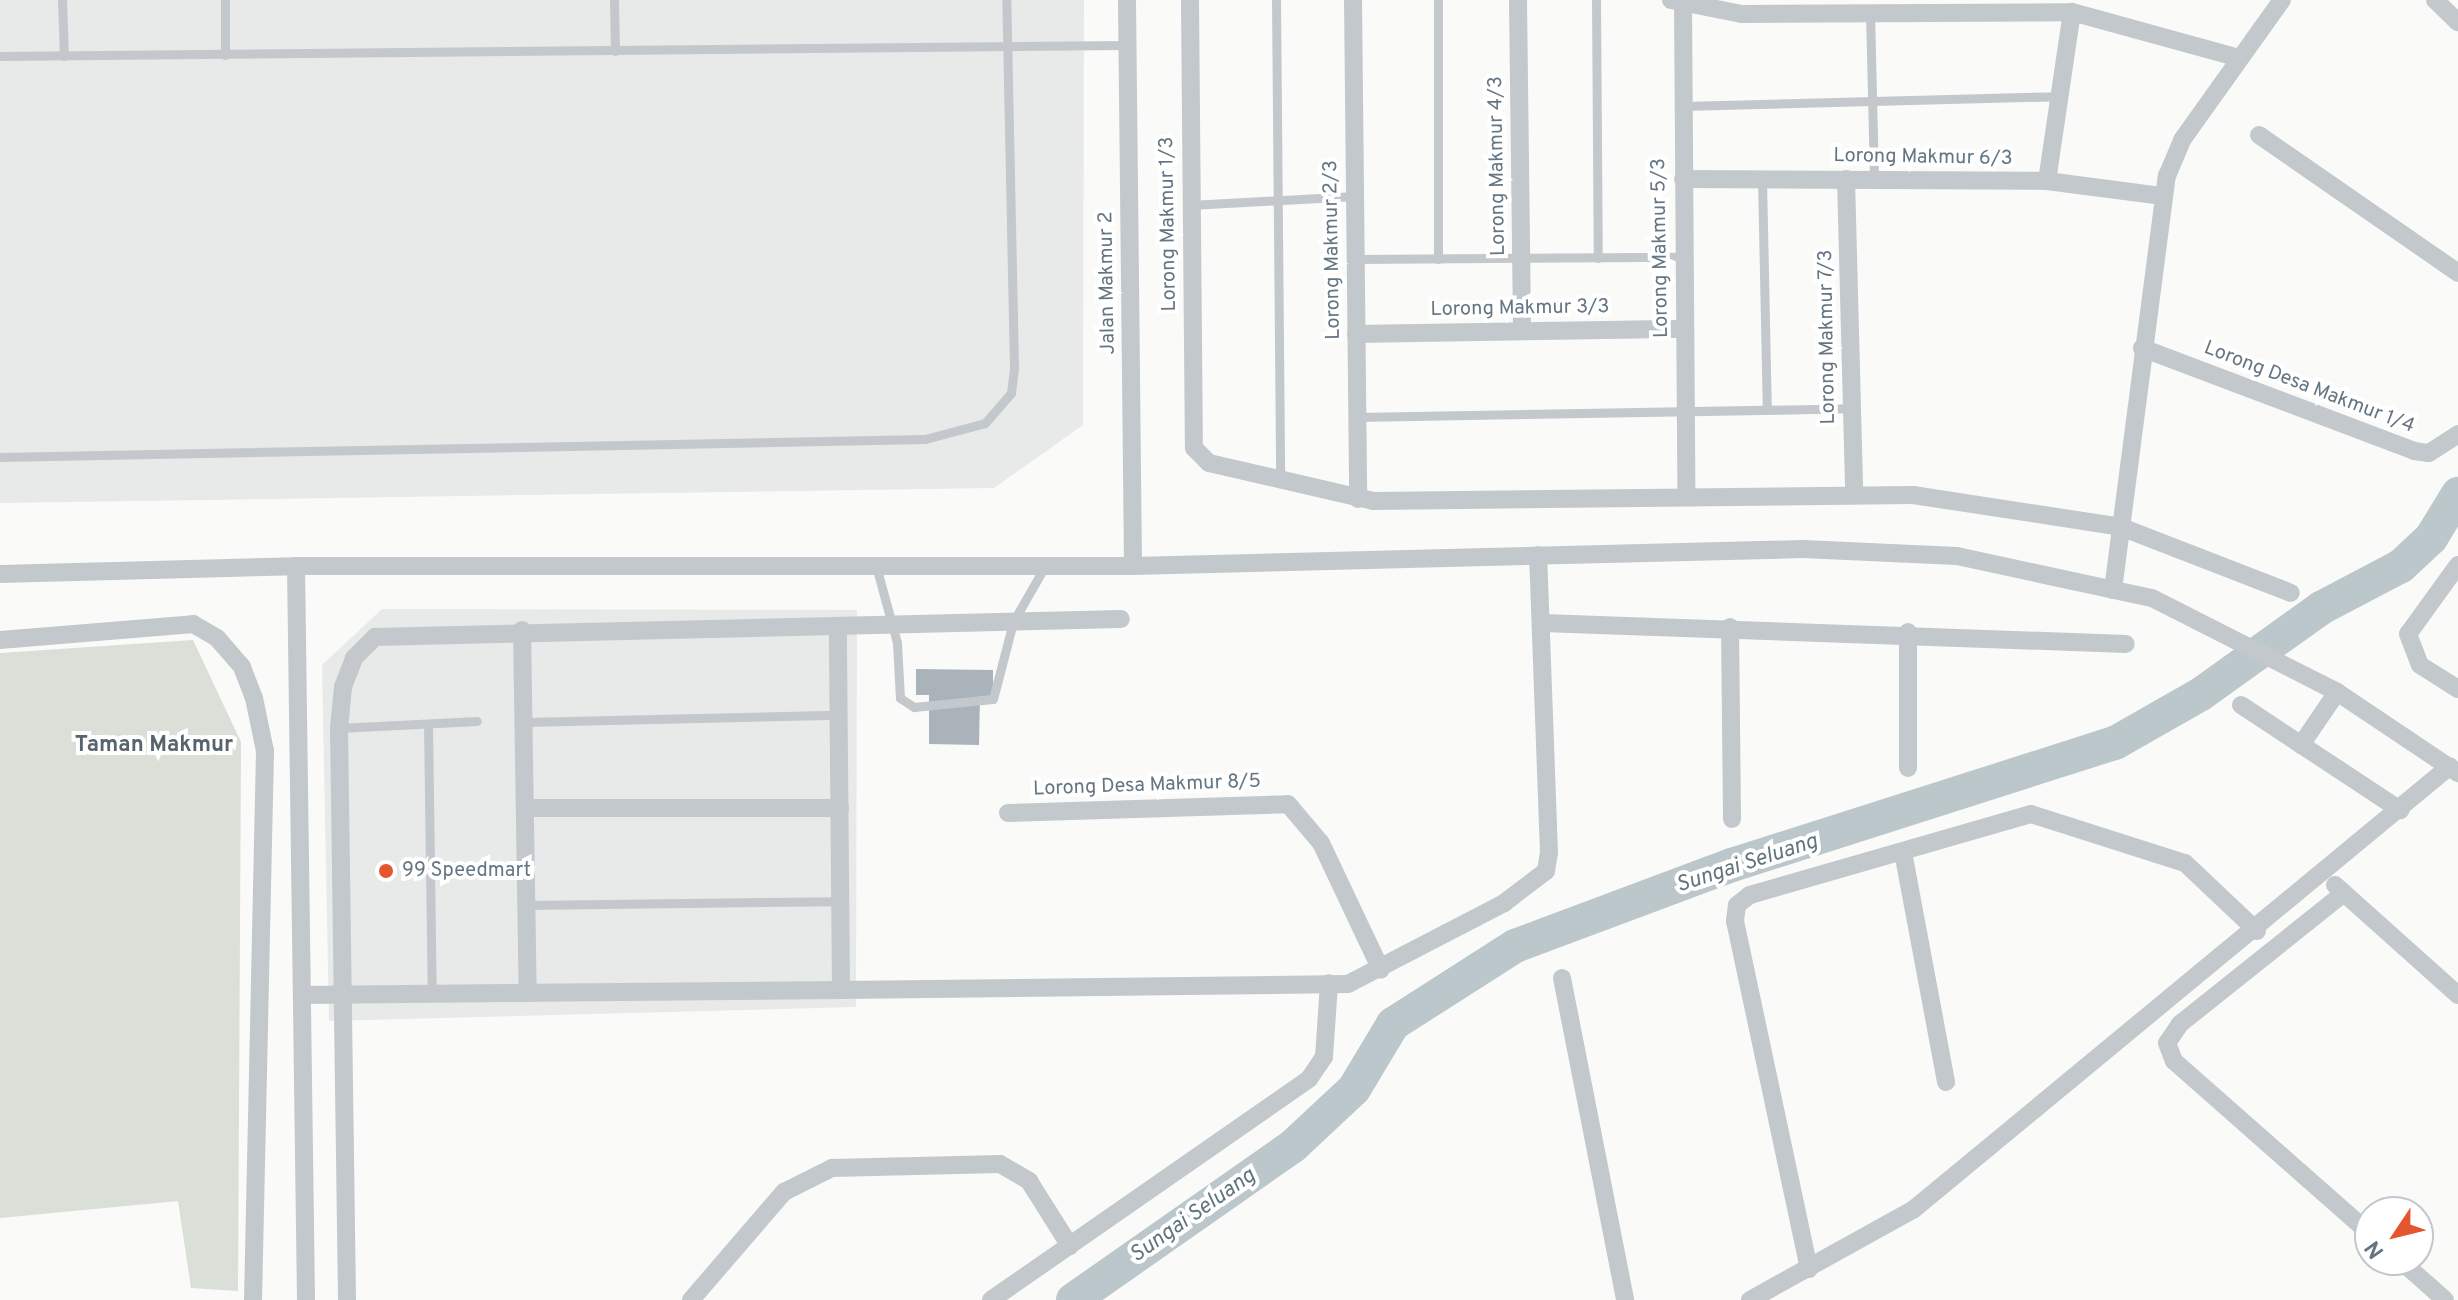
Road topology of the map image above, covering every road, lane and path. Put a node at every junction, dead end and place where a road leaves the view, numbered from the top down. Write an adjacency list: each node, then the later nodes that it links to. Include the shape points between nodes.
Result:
1 (62, 0): 23 (lane)
2 (225, 0): 21 (lane)
3 (614, 0): 20 (lane)
4 (1006, 0): 19 (lane)
5 (1127, 0): 18 (street, Jalan Makmur 2)
6 (1190, 0): 37 (street, Lorong Makmur 1/3)
7 (1276, 0): 36 (lane)
8 (1353, 0): 34 (street, Lorong Makmur 2/3)
9 (1438, 0): 41 (lane)
10 (1518, 0): 42 (street, Lorong Makmur 4/3)
11 (1596, 0): 39 (lane)
12 (2282, 0): 24 (street)
13 (2435, 0): 17 (street)
14 (1677, 2): 16 (street, via 1742,14); 27 (street, Lorong Makmur 5/3)
15 (2072, 12): 16 (street); 24 (street); 25 (street)
16 (1870, 13): 26 (lane)
17 (2458, 22)
18 (1126, 45): 19 (lane); 63 (street, Jalan Makmur 2)
19 (1006, 47): 20 (lane); 53 (lane, via 1014,367 1011,393 985,423 925,439)
20 (615, 51): 21 (lane)
21 (225, 55): 23 (lane)
22 (0, 56): 23 (lane)
23 (64, 56)
24 (2239, 58): 35 (street, via 2182,140)
25 (2060, 96): 26 (lane); 33 (street)
26 (1872, 99): 27 (lane); 32 (lane)
27 (1682, 106): 29 (street, Lorong Makmur 5/3)
28 (2259, 135): 43 (street)
29 (1683, 179): 30 (street, Lorong Makmur 6/3); 38 (street, Lorong Makmur 5/3)
30 (1762, 179): 31 (street, Lorong Makmur 6/3); 49 (lane)
31 (1846, 179): 32 (street, Lorong Makmur 6/3); 48 (street, Lorong Makmur 7/3)
32 (1874, 179): 33 (street, Lorong Makmur 6/3)
33 (2047, 181): 35 (street, Lorong Makmur 6/3)
34 (1355, 196): 36 (lane); 40 (street, Lorong Makmur 2/3)
35 (2163, 196): 47 (street)
36 (1277, 199): 37 (lane); 54 (lane)
37 (1190, 205): 54 (street, Lorong Makmur 1/3, via 1194,448 1209,463)
38 (1683, 257): 39 (lane); 44 (street, Lorong Makmur 5/3)
39 (1598, 258): 42 (lane)
40 (1356, 259): 41 (lane); 46 (street, Lorong Makmur 2/3)
41 (1438, 259): 42 (lane)
42 (1521, 259): 45 (street, Lorong Makmur 4/3)
43 (2458, 273)
44 (1684, 329): 45 (street, Lorong Makmur 3/3); 50 (street, Lorong Makmur 5/3)
45 (1522, 331): 46 (street, Lorong Makmur 3/3)
46 (1356, 334): 51 (street, Lorong Makmur 2/3)
47 (2142, 348): 52 (street, Lorong Desa Makmur 1/4, via 2414,451 2429,453); 58 (street)
48 (1852, 408): 49 (lane); 56 (street, Lorong Makmur 7/3)
49 (1767, 409): 50 (lane)
50 (1685, 411): 51 (lane); 55 (street, Lorong Makmur 5/3)
51 (1357, 417): 57 (street, Lorong Makmur 2/3)
52 (2458, 434)
53 (0, 457)
54 (1280, 481): 57 (street)
55 (1686, 493): 56 (street); 57 (street)
56 (1854, 494): 58 (street, via 2059,513)
57 (1358, 499)
58 (2121, 527): 66 (street); 67 (street)
59 (1538, 555): 63 (street); 66 (street, via 1803,549 1957,556); 70 (street)
60 (296, 566): 61 (street); 65 (street); 106 (street)
61 (876, 566): 62 (street); 71 (lane)
62 (1045, 566): 63 (street); 69 (lane)
63 (1133, 566)
64 (2457, 567): 78 (street, via 2408,634 2420,665)
65 (0, 574)
66 (2113, 590): 79 (street, via 2152,598)
67 (2291, 593)
68 (1121, 619): 69 (street)
69 (1013, 622): 71 (street); 71 (lane, via 988,703 914,707 900,698)
70 (1543, 623): 73 (street); 100 (street, via 1546,871 1504,903)
71 (891, 625): 72 (street)
72 (838, 627): 74 (street); 81 (street)
73 (1730, 627): 75 (street); 93 (street)
74 (522, 630): 83 (street); 85 (street, via 375,637 354,658 343,687)
75 (1908, 632): 77 (street); 87 (street)
76 (0, 640): 114 (street, via 193,624 217,638 242,667 254,698 265,751)
77 (2126, 644)
78 (2458, 689)
79 (2337, 692): 86 (street); 88 (street)
80 (2241, 705): 86 (street)
81 (839, 715): 83 (lane); 90 (street)
82 (477, 721): 84 (lane)
83 (524, 722): 89 (street)
84 (428, 724): 85 (lane); 105 (lane)
85 (339, 728): 107 (street)
86 (2301, 745): 91 (street)
87 (1908, 768)
88 (2454, 770): 91 (street)
89 (525, 808): 90 (street); 98 (street)
90 (840, 808): 97 (street)
91 (2400, 810): 95 (street)
92 (1008, 813): 100 (street, Lorong Desa Makmur 8/5, via 1288,804 1321,843)
93 (1732, 819)
94 (1903, 852): 99 (street, via 2008,817 2044,817 2185,863); 109 (street); 112 (street, via 1750,895 1737,905)
95 (2324, 875): 96 (street); 99 (street)
96 (2344, 893): 108 (street); 110 (street, via 2180,1024 2167,1043 2174,1061)
97 (840, 901): 98 (lane); 103 (street)
98 (526, 905): 104 (street)
99 (2257, 931): 112 (street, via 1914,1209)
100 (1381, 970): 102 (street)
101 (1562, 978): 119 (street)
102 (1329, 983): 103 (street); 111 (street, via 1324,1057 1309,1079)
103 (841, 990): 104 (street)
104 (528, 993): 105 (street)
105 (432, 994): 107 (street)
106 (302, 995): 107 (street); 115 (street)
107 (343, 995): 116 (street)
108 (2458, 995)
109 (1946, 1082)
110 (2354, 1220)
111 (1070, 1246): 117 (street, via 1029,1181 1000,1164 832,1168 784,1192); 118 (street)
112 (1809, 1269): 120 (street)
113 (2418, 1276): 121 (street)
114 (253, 1300)
115 (306, 1300)
116 (347, 1300)
117 (691, 1300)
118 (991, 1300)
119 (1625, 1300)
120 (1750, 1300)
121 (2445, 1300)

